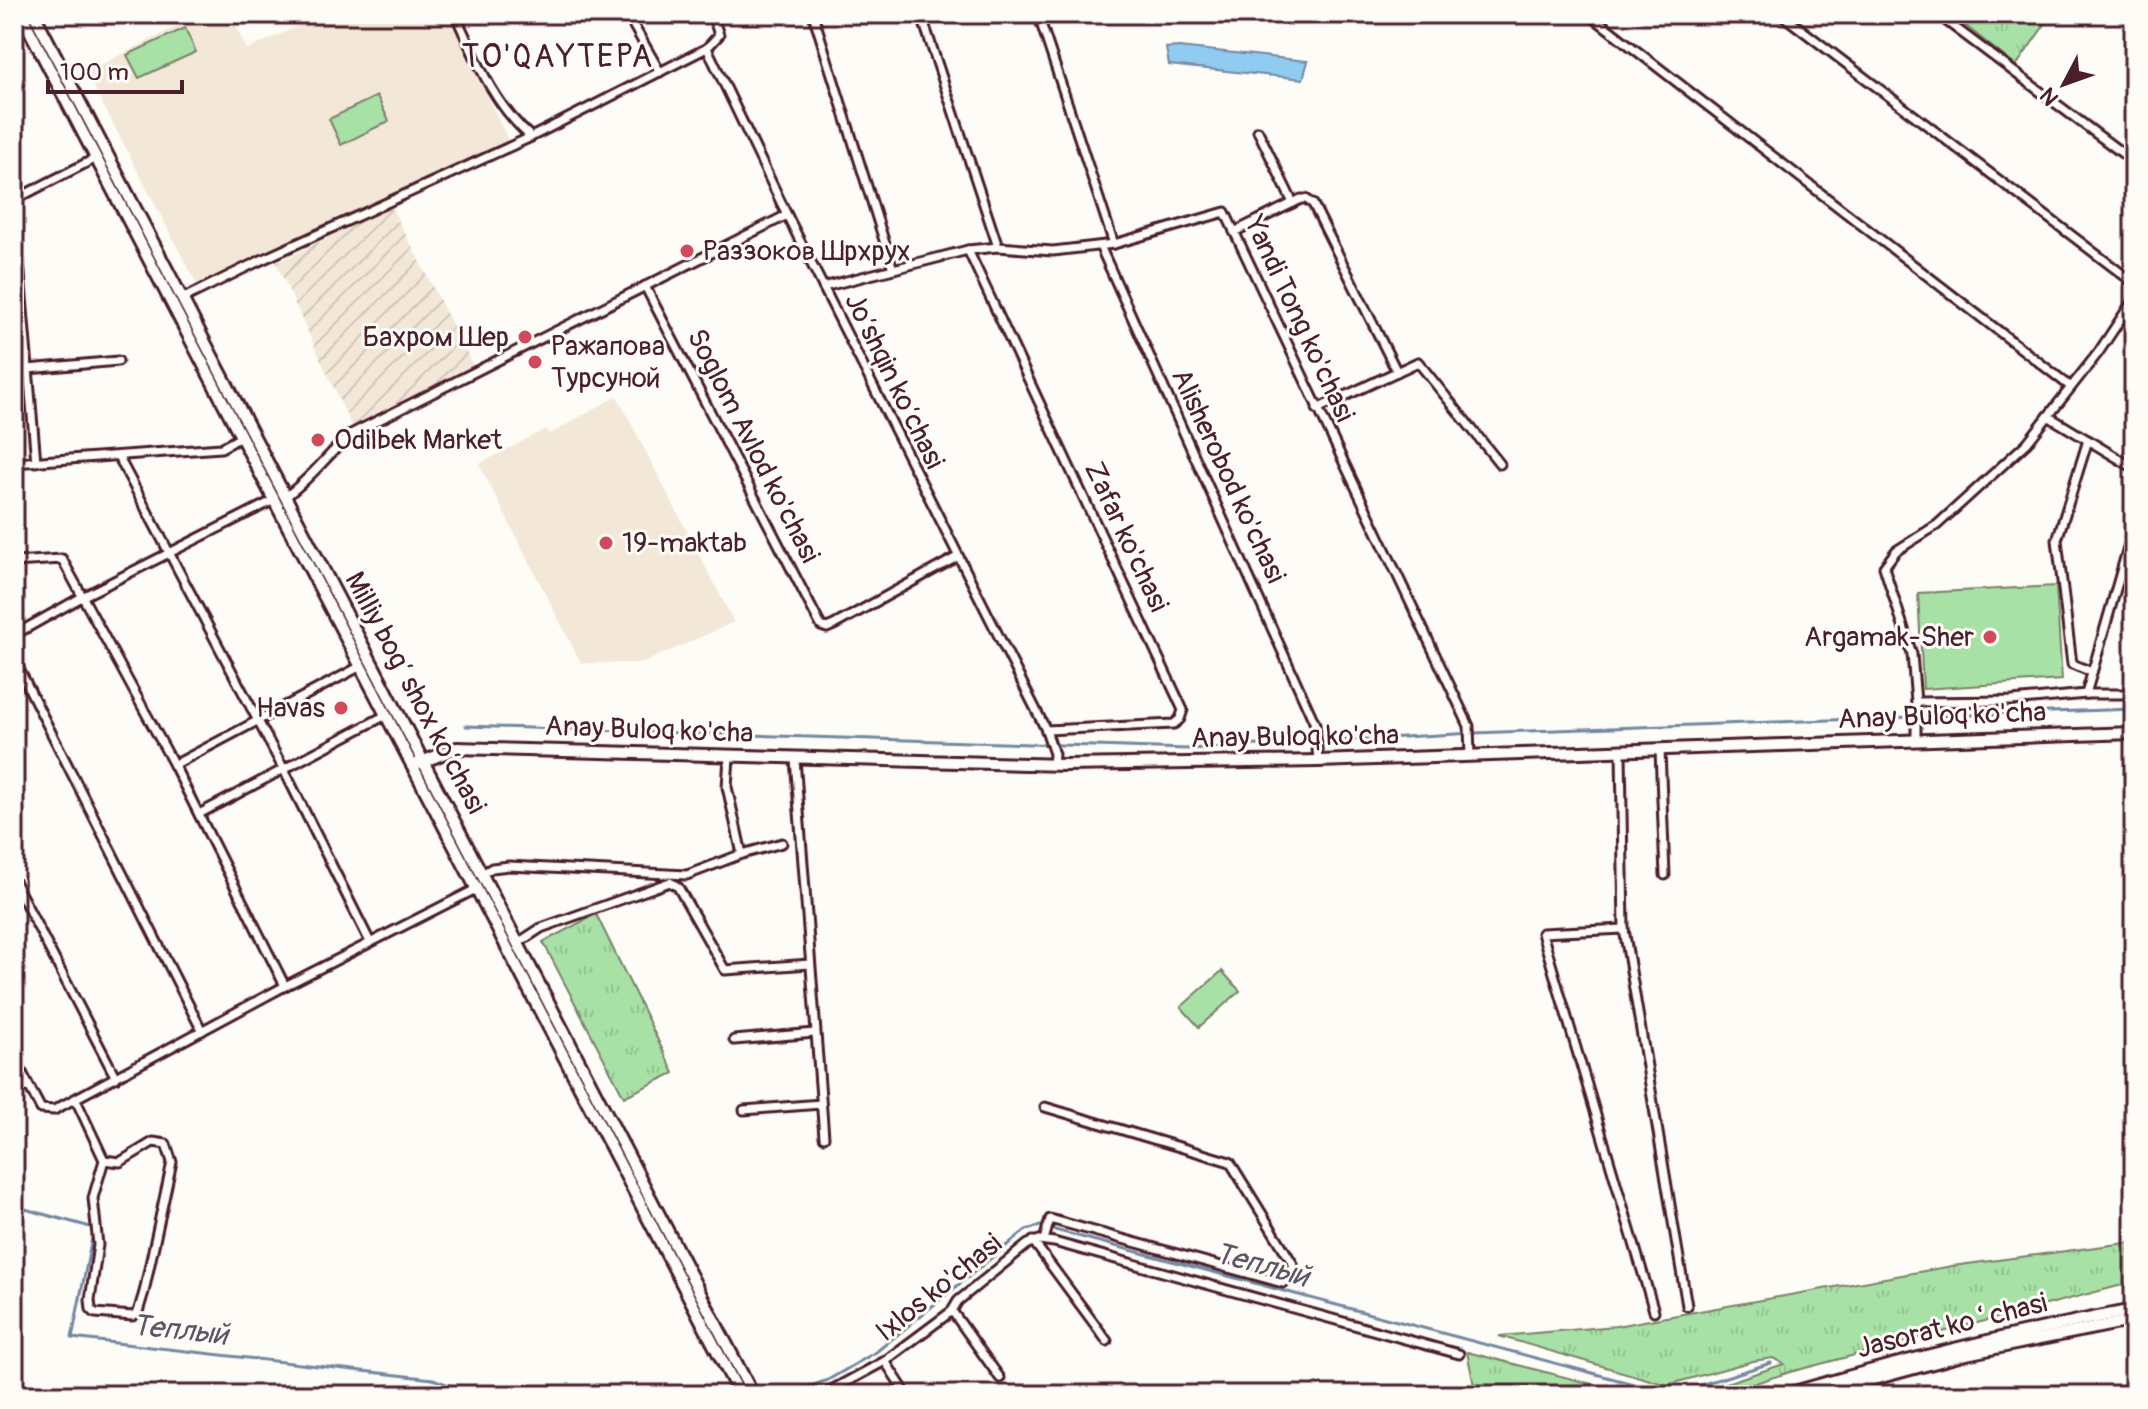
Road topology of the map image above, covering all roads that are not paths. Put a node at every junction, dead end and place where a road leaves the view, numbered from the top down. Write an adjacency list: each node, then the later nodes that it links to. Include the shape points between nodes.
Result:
1 (21, 14): 16 (main road, Milliy bog‘ shox ko‘chasi)
2 (34, 14): 16 (main road, Milliy bog‘ shox ko‘chasi)
3 (455, 14): 15 (street, via 495,96)
4 (627, 14): 13 (street)
5 (712, 14): 12 (street, via 719,35)
6 (813, 14): 26 (street)
7 (921, 14): 24 (street)
8 (1038, 14): 22 (street)
9 (1589, 14): 36 (street)
10 (1781, 14): 27 (street)
11 (1937, 14): 17 (street)
12 (707, 48): 13 (street); 20 (street, Joʼshqin koʼchasi)
13 (660, 72): 15 (street)
14 (1258, 131): 19 (street)
15 (531, 137): 30 (street)
16 (101, 156): 18 (street); 30 (main road, Milliy bog‘ shox ko‘chasi); 35 (main road, Milliy bog‘ shox ko‘chasi)
17 (2134, 162)
18 (14, 202): 33 (street)
19 (1293, 203): 21 (street); 34 (street, via 1306,199 1313,204)
20 (787, 215): 28 (street); 29 (street, Joʼshqin koʼchasi)
21 (1234, 232): 22 (street, Yandi Tong ko'chasi, via 1225,212); 37 (street, Yandi Tong ko'chasi)
22 (1114, 244): 23 (street, Yandi Tong ko'chasi)
23 (1100, 246): 24 (street, Yandi Tong ko'chasi, via 1053,251); 67 (street, Alisherobod ko'chasi, via 1315,724)
24 (998, 247): 25 (street, Yandi Tong ko'chasi)
25 (968, 250): 26 (street, Yandi Tong ko'chasi); 61 (street, Zafar ko'chasi, via 1183,710 1174,724)
26 (893, 269): 29 (street, Yandi Tong ko'chasi)
27 (2134, 283)
28 (645, 286): 46 (street, via 351,434 302,484); 49 (street, Soglom Avlod ko'chasi, via 821,626 834,625)
29 (823, 287): 49 (street, Joʼshqin koʼchasi)
30 (182, 299): 35 (main road, Milliy bog‘ shox ko‘chasi)
31 (2134, 299): 36 (street)
32 (118, 361): 33 (street)
33 (28, 369): 42 (street)
34 (1397, 372): 37 (street); 44 (street, via 1418,362)
35 (218, 381): 39 (main road, Milliy bog‘ shox ko‘chasi); 46 (main road, Milliy bog‘ shox ko‘chasi)
36 (2071, 387): 38 (street)
37 (1317, 409): 65 (street, Yandi Tong ko'chasi, via 1470,730)
38 (2048, 416): 40 (street); 58 (street, via 1983,485 1937,525 1896,551 1884,567 1912,654)
39 (241, 437): 41 (street, via 221,448); 46 (main road, Milliy bog‘ shox ko‘chasi)
40 (2088, 440): 45 (street); 55 (street, via 2057,540 2072,664)
41 (118, 456): 42 (street); 48 (street)
42 (36, 462): 43 (street)
43 (14, 463)
44 (1500, 464)
45 (2134, 468)
46 (279, 498): 48 (street); 54 (main road, Milliy bog‘ shox ko‘chasi); 71 (main road, Milliy bog‘ shox ko‘chasi)
47 (2134, 526): 55 (street)
48 (170, 554): 51 (street); 60 (street)
49 (957, 557): 61 (street, Joʼshqin koʼchasi)
50 (14, 562): 51 (street, via 62,559)
51 (82, 597): 52 (street); 72 (street)
52 (14, 635)
53 (14, 659): 86 (street)
54 (361, 666): 59 (main road, Milliy bog‘ shox ko‘chasi); 60 (street)
55 (2092, 672): 56 (street)
56 (2086, 694): 57 (street); 58 (street)
57 (2134, 694)
58 (1916, 702): 63 (street)
59 (386, 715): 71 (main road, Milliy bog‘ shox ko‘chasi); 73 (street)
60 (257, 722): 72 (street); 73 (street)
61 (1046, 730): 70 (street, Joʼshqin koʼchasi)
62 (2134, 733): 63 (main road, Anay Buloq ko'cha)
63 (1916, 741): 64 (main road, Anay Buloq ko'cha)
64 (1660, 750): 66 (main road, Anay Buloq ko'cha); 78 (street)
65 (1470, 751): 66 (main road, Anay Buloq ko'cha); 67 (main road, Anay Buloq ko'cha)
66 (1621, 752): 81 (street)
67 (1318, 756): 70 (main road, Anay Buloq ko'cha)
68 (729, 757): 69 (main road, Anay Buloq ko'cha); 71 (main road, Anay Buloq ko'cha, via 457,748); 76 (street, via 727,787)
69 (795, 759): 70 (main road, Anay Buloq ko'cha); 84 (street)
70 (1054, 760)
71 (417, 763): 77 (main road, Milliy bog‘ shox ko‘chasi); 80 (main road, Milliy bog‘ shox ko‘chasi)
72 (174, 765): 74 (street)
73 (283, 768): 74 (street); 82 (street)
74 (199, 814): 85 (street)
75 (782, 843): 76 (street)
76 (742, 854): 77 (street, via 687,875 509,866)
77 (482, 874): 83 (main road, Milliy bog‘ shox ko‘chasi)
78 (1665, 875)
79 (14, 881): 92 (street)
80 (476, 889): 82 (street); 91 (main road, Milliy bog‘ shox ko‘chasi)
81 (1624, 929): 103 (street); 106 (street, via 1542,933)
82 (370, 942): 85 (street)
83 (518, 943): 84 (street, via 541,928 670,882 678,887 725,970); 89 (main road, Milliy bog‘ shox ko‘chasi)
84 (810, 964): 87 (street)
85 (285, 986): 86 (street)
86 (202, 1031): 92 (street)
87 (815, 1033): 88 (street); 96 (street)
88 (734, 1040)
89 (575, 1052): 91 (main road); 113 (main road, Milliy bog‘ shox ko‘chasi)
90 (14, 1057): 94 (street)
91 (563, 1059): 112 (main road, Milliy bog‘ shox ko‘chasi)
92 (116, 1078): 95 (street)
93 (14, 1084): 94 (street)
94 (30, 1088): 95 (street, via 41,1109 54,1110)
95 (76, 1100): 100 (street)
96 (821, 1104): 98 (street); 99 (street)
97 (1045, 1107): 101 (street, via 1230,1162 1293,1264 1291,1278 1283,1283 1050,1219)
98 (744, 1110)
99 (824, 1137)
100 (104, 1160): 100 (street, via 93,1198 98,1245 91,1309 133,1316 144,1292 172,1162 166,1144 153,1142 120,1162)
101 (1044, 1240): 102 (street, Ixlos ko'chasi); 109 (street, Ixlos ko'chasi)
102 (1033, 1241): 105 (street, Ixlos ko'chasi); 108 (street)
103 (1687, 1306)
104 (2134, 1310): 116 (main road, Jasorat koʻchasi, via 1902,1360)
105 (952, 1311): 110 (street, Ixlos ko'chasi); 111 (street)
106 (1654, 1311)
107 (2134, 1320): 117 (main road, Jasorat koʻchasi, via 1966,1354)
108 (1107, 1341)
109 (1459, 1354)
110 (885, 1361): 114 (street, Ixlos ko'chasi); 115 (street)
111 (1000, 1378)
112 (740, 1395)
113 (753, 1395)
114 (822, 1395)
115 (907, 1395)
116 (1784, 1395)
117 (1815, 1395)

